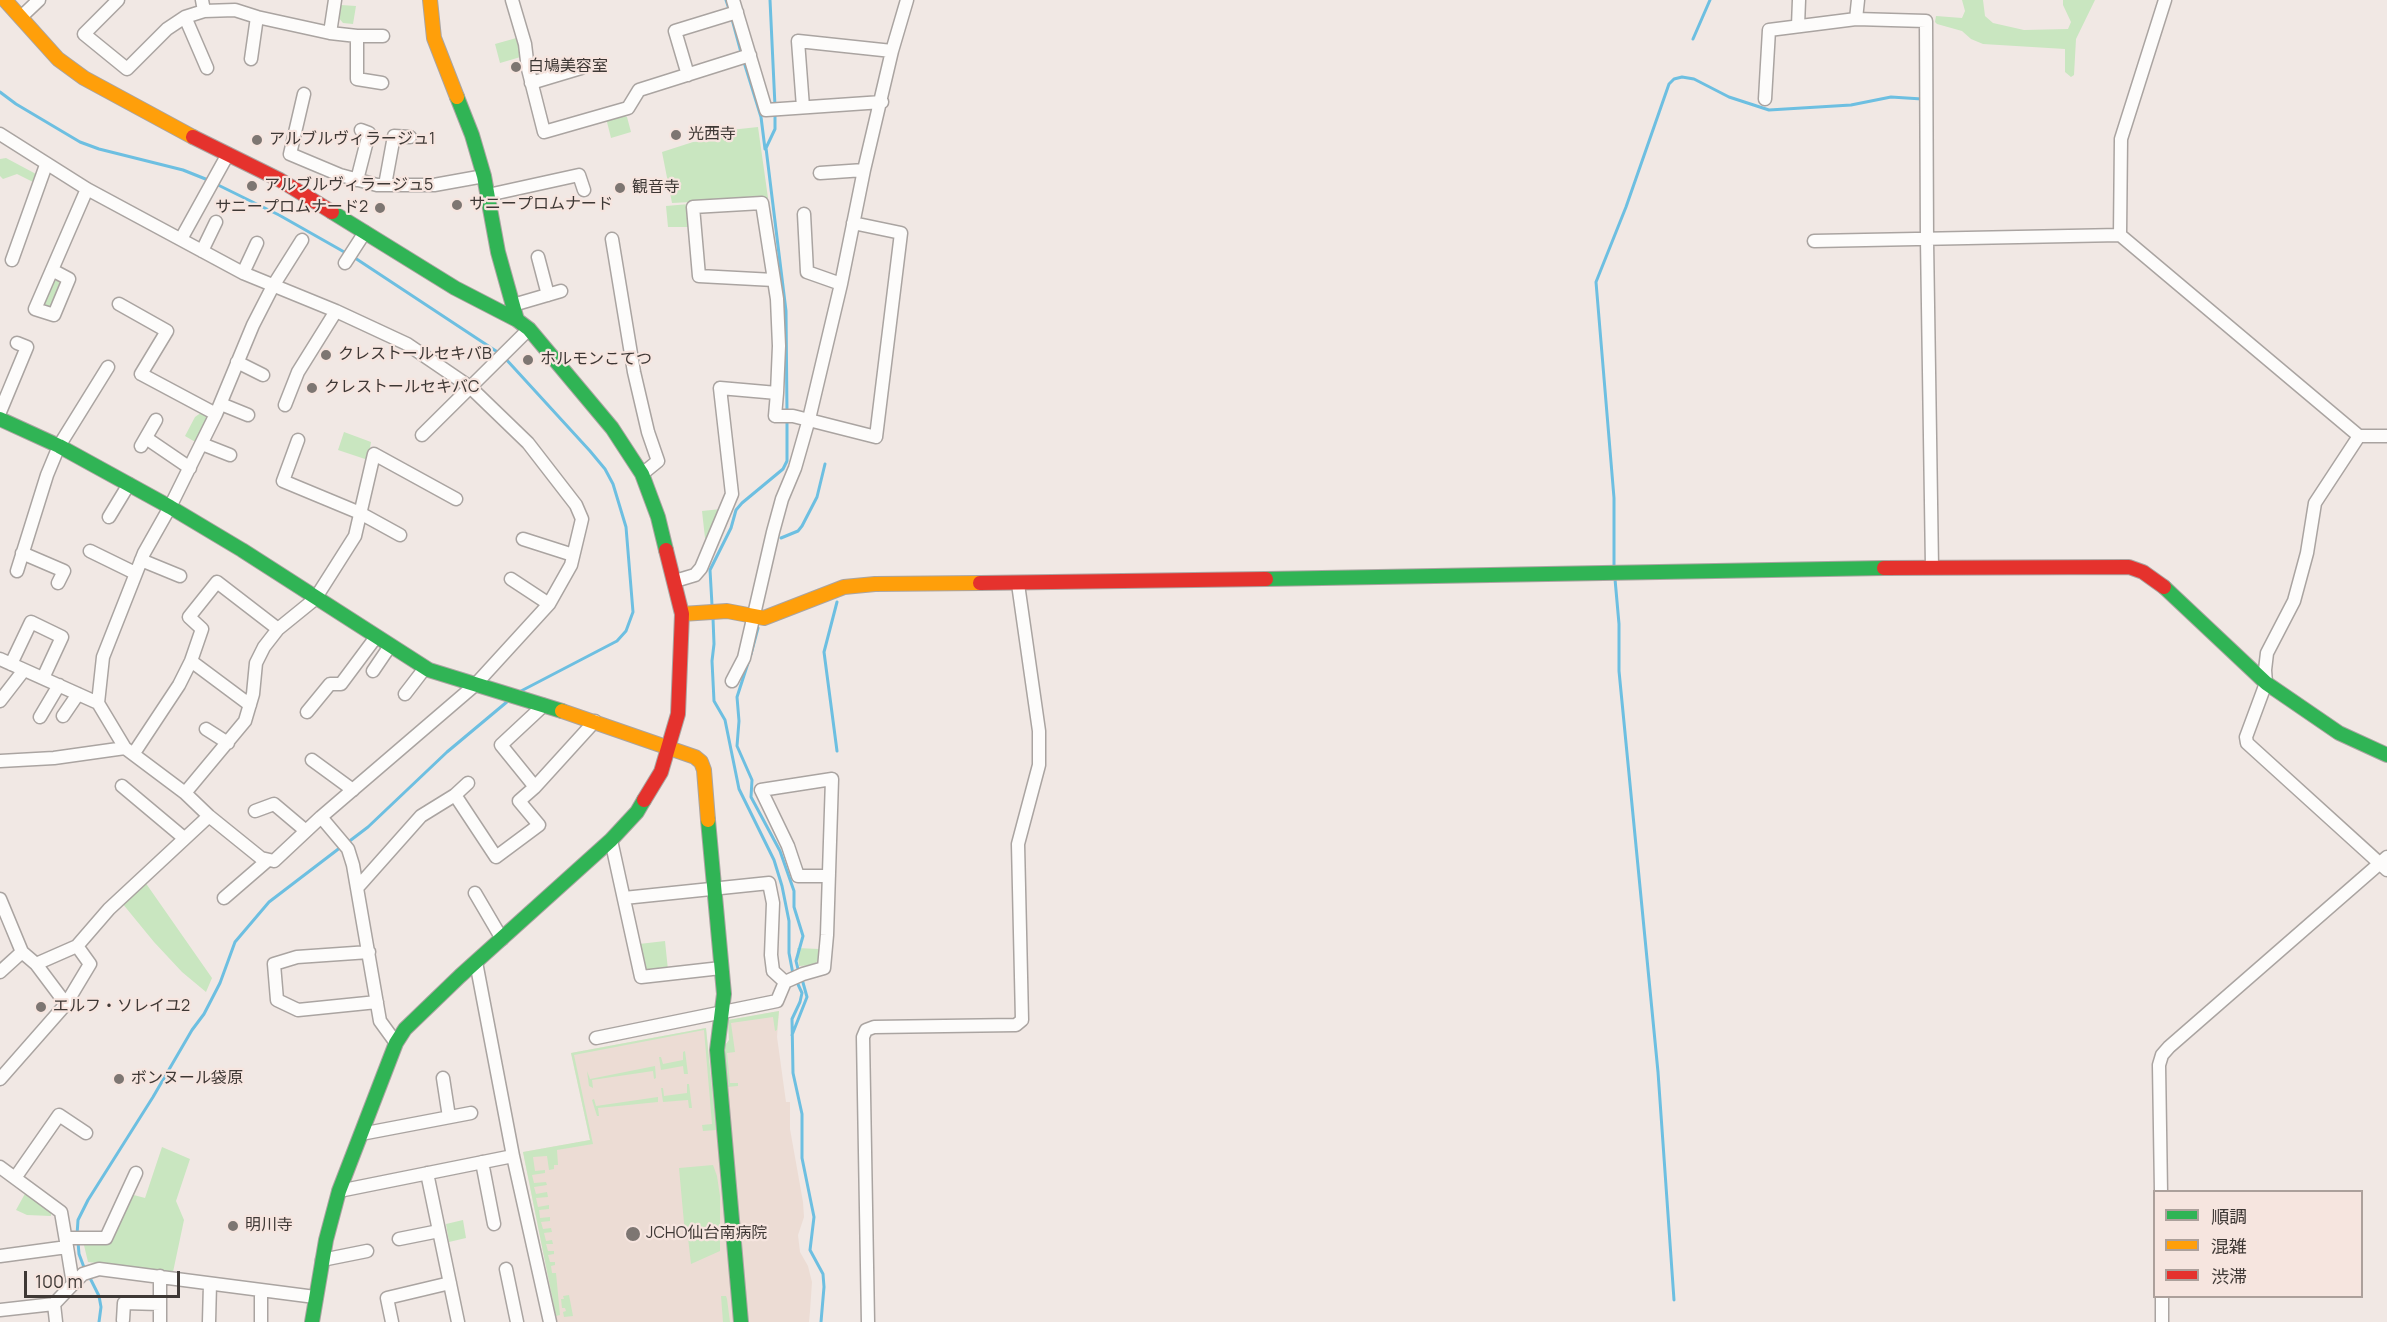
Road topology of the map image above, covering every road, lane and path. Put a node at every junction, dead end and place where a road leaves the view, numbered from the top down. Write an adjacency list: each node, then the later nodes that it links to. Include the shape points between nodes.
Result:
1 (5, 0): 13 (street)
2 (39, 0): 13 (street)
3 (118, 0): 14 (street, via 84,34 127,69 167,28)
4 (335, 0): 18 (street)
5 (430, 0): 40 (street, via 434,38)
6 (512, 0): 28 (street)
7 (907, 0): 21 (street)
8 (1799, 0): 17 (street)
9 (1858, 0): 16 (street)
10 (2165, 0): 50 (street, via 2121,140)
11 (203, 5): 14 (street); 15 (street)
12 (732, 10): 22 (street); 26 (street, via 675,31)
13 (21, 17): 36 (street, via 58,59 84,78)
14 (185, 17): 25 (street)
15 (257, 17): 18 (street); 23 (street)
16 (1856, 19): 17 (street); 54 (street, via 1926,21)
17 (1798, 26): 30 (street, via 1769,30)
18 (330, 33): 19 (street)
19 (357, 36): 20 (street); 27 (street, via 357,79)
20 (383, 36)
21 (892, 51): 31 (street); 32 (street, via 798,41)
22 (745, 57): 26 (street); 32 (street, via 766,110)
23 (250, 58)
24 (581, 68): 28 (street)
25 (207, 69)
26 (688, 75): 28 (street, via 639,90 628,108 544,132)
27 (382, 82)
28 (531, 83)
29 (304, 94): 41 (street, via 290,154)
30 (1765, 99)
31 (882, 102): 32 (street); 38 (street)
32 (803, 107)
33 (361, 130): 41 (street, via 369,134)
34 (0, 134): 37 (street)
35 (410, 136): 42 (street, via 394,136)
36 (228, 154): 49 (street, via 280,180); 51 (street)
37 (46, 165): 43 (street); 59 (street)
38 (864, 170): 39 (street); 48 (street)
39 (820, 173)
40 (484, 176): 42 (street, via 434,185); 45 (street)
41 (357, 180): 42 (street)
42 (385, 185)
43 (87, 189): 51 (street); 61 (street)
44 (584, 190): 45 (street, via 579,175)
45 (488, 195): 69 (street)
46 (804, 214): 64 (street, via 807,272)
47 (216, 222): 57 (street)
48 (853, 223): 64 (street); 84 (street, via 902,233 876,437)
49 (365, 232): 60 (street); 71 (street, via 455,288)
50 (2120, 235): 54 (street); 89 (street)
51 (181, 239): 57 (street)
52 (612, 239): 96 (street, via 634,372 658,461)
53 (302, 240): 65 (street)
54 (1927, 240): 55 (street); 108 (street)
55 (1814, 241)
56 (257, 243): 62 (street)
57 (202, 251): 62 (street)
58 (538, 257): 67 (street)
59 (12, 260)
60 (345, 263)
61 (52, 270)
62 (243, 273): 65 (street)
63 (774, 280): 63 (street, via 762,202 693,207 699,276); 78 (street, via 779,346)
64 (841, 284): 84 (street)
65 (273, 286): 70 (street); 74 (street)
66 (561, 291): 67 (street)
67 (548, 295): 69 (street)
68 (119, 304): 80 (street, via 167,330 141,374)
69 (513, 305): 71 (street)
70 (336, 311): 77 (street, via 406,344); 79 (street, via 298,372)
71 (517, 320): 72 (street)
72 (529, 329): 77 (street); 96 (street, via 612,428)
73 (27, 347): 81 (street)
74 (237, 362): 76 (street); 80 (street)
75 (108, 367): 93 (street)
76 (263, 375)
77 (470, 387): 88 (street); 106 (street, via 528,443 576,505 582,519)
78 (777, 393): 84 (street, via 776,416); 113 (street, via 720,388 732,494 700,568 695,575)
79 (285, 405)
80 (219, 409): 82 (street); 92 (street)
81 (0, 412)
82 (248, 415)
83 (0, 419): 86 (street)
84 (809, 419): 119 (street, via 782,499)
85 (156, 420): 95 (street, via 143,442)
86 (18, 428): 87 (street); 93 (street)
87 (0, 430)
88 (422, 435)
89 (2359, 436): 90 (street); 130 (street, via 2315,503 2294,601 2267,654)
90 (2387, 436)
91 (297, 440): 100 (street, via 283,481)
92 (202, 444): 94 (street); 95 (street)
93 (59, 446): 97 (street); 105 (street)
94 (230, 455)
95 (190, 468): 99 (street)
96 (642, 474): 113 (street)
97 (129, 484): 99 (street); 101 (street)
98 (456, 499): 100 (street, via 374,454)
99 (170, 507): 107 (street); 116 (street)
100 (360, 513): 102 (street); 116 (street, via 355,536)
101 (109, 517)
102 (400, 535)
103 (523, 539): 106 (street)
104 (90, 551): 110 (street)
105 (22, 553): 109 (street); 114 (street, via 64,571)
106 (573, 555): 117 (street)
107 (141, 560): 110 (street); 111 (street)
108 (1932, 567): 115 (street); 130 (street, via 2129,567 2158,582)
109 (17, 571)
110 (135, 573): 136 (street, via 103,657)
111 (180, 576)
112 (511, 579): 117 (street)
113 (675, 581): 118 (street)
114 (57, 583)
115 (1018, 584): 119 (street, via 844,587 783,612 764,618); 228 (street, via 1039,731 1039,765 1018,844 1022,1020 1016,1025 866,1030 863,1037)
116 (315, 599): 120 (street); 121 (street)
117 (549, 604): 132 (street)
118 (682, 614): 119 (street, via 727,611); 145 (street, via 678,714)
119 (753, 616): 129 (street, via 744,658)
120 (278, 629): 123 (street, via 217,582 189,617 202,629); 137 (street, via 256,663)
121 (376, 637): 122 (street); 139 (street, via 341,684 330,684)
122 (390, 646): 125 (street); 127 (street)
123 (191, 661): 137 (street); 146 (street, via 179,685)
124 (5, 662): 126 (street); 128 (street, via 31,622 62,637)
125 (425, 668): 132 (street); 134 (street)
126 (24, 670): 128 (street); 135 (street)
127 (373, 671)
128 (43, 678): 131 (street)
129 (732, 681)
130 (2266, 683): 147 (street, via 2339,732); 163 (street, via 2246,737 2248,747)
131 (59, 685): 133 (street); 141 (street)
132 (475, 685): 138 (street); 153 (street)
133 (78, 694): 136 (street); 140 (street)
134 (405, 694)
135 (0, 701)
136 (98, 703): 146 (street)
137 (250, 705): 144 (street, via 245,721)
138 (544, 705): 142 (street); 152 (street, via 501,745)
139 (307, 712)
140 (63, 716)
141 (40, 717)
142 (595, 721): 145 (street); 152 (street)
143 (206, 729): 144 (street)
144 (228, 743): 154 (street)
145 (669, 748): 161 (street, via 650,793); 165 (street, via 695,757 704,770)
146 (129, 750): 148 (street); 154 (street)
147 (2387, 755)
148 (0, 760)
149 (312, 760): 153 (street)
150 (468, 783): 155 (street)
151 (122, 786): 160 (street)
152 (535, 787): 155 (street, via 519,801 539,825 496,856)
153 (353, 790): 158 (street)
154 (185, 793): 157 (street)
155 (454, 795): 166 (street, via 421,816)
156 (255, 811): 159 (street, via 274,804)
157 (208, 816): 160 (street); 162 (street)
158 (321, 817): 159 (street); 166 (street, via 348,849)
159 (306, 831): 162 (street, via 274,861)
160 (184, 838): 172 (street, via 109,909)
161 (611, 840): 169 (street); 171 (street)
162 (268, 860): 168 (street)
163 (2384, 864): 197 (street, via 2162,1056)
164 (829, 876): 164 (street, via 832,779 760,790 798,876); 179 (street, via 824,968)
165 (714, 887): 169 (street); 177 (street); 179 (street, via 770,883 773,971)
166 (357, 888): 174 (street)
167 (476, 893): 171 (street)
168 (224, 898)
169 (624, 898): 177 (street, via 641,977)
170 (0, 899): 173 (street)
171 (502, 939): 175 (street)
172 (77, 946): 176 (street); 181 (street, via 90,964)
173 (22, 952): 176 (street); 178 (street)
174 (369, 952): 180 (street); 180 (street, via 297,957 274,964 277,1000 298,1010)
175 (476, 962): 184 (street); 191 (street)
176 (36, 964): 181 (street)
177 (721, 968): 182 (street)
178 (0, 972)
179 (787, 981): 182 (street, via 777,1001)
180 (377, 1002): 184 (street, via 380,1021)
181 (66, 1004): 186 (street)
182 (722, 1012): 183 (street); 227 (street, via 717,1050)
183 (596, 1038)
184 (396, 1042): 190 (street)
185 (443, 1078): 188 (street)
186 (0, 1079)
187 (471, 1113): 188 (street)
188 (449, 1117): 190 (street)
189 (86, 1133): 196 (street, via 59,1115)
190 (361, 1134): 198 (street)
191 (513, 1156): 192 (street); 226 (street)
192 (482, 1162): 195 (street); 199 (street)
193 (0, 1167): 196 (street)
194 (136, 1173): 202 (street, via 106,1238)
195 (427, 1173): 198 (street); 200 (street)
196 (15, 1178): 202 (street, via 63,1215)
197 (2161, 1190)
198 (339, 1191): 205 (street)
199 (495, 1224)
200 (439, 1232): 201 (street); 208 (street)
201 (399, 1239)
202 (71, 1240): 204 (street); 209 (street)
203 (367, 1251): 205 (street)
204 (0, 1256)
205 (322, 1260): 212 (street)
206 (506, 1269): 225 (street)
207 (160, 1275): 209 (street, via 99,1269 87,1272); 210 (street); 215 (street)
208 (450, 1283): 223 (street, via 387,1298); 224 (street)
209 (73, 1284): 214 (street)
210 (210, 1284): 211 (street); 220 (street)
211 (261, 1291): 212 (street); 221 (street)
212 (315, 1297): 222 (street)
213 (2162, 1298): 229 (street)
214 (54, 1304): 216 (street); 218 (street)
215 (160, 1304): 217 (street, via 124,1303); 219 (street)
216 (4, 1314)
217 (123, 1320)
218 (56, 1322)
219 (160, 1322)
220 (209, 1322)
221 (261, 1322)
222 (312, 1322)
223 (392, 1322)
224 (458, 1322)
225 (517, 1322)
226 (550, 1322)
227 (741, 1322)
228 (868, 1322)
229 (2162, 1322)

